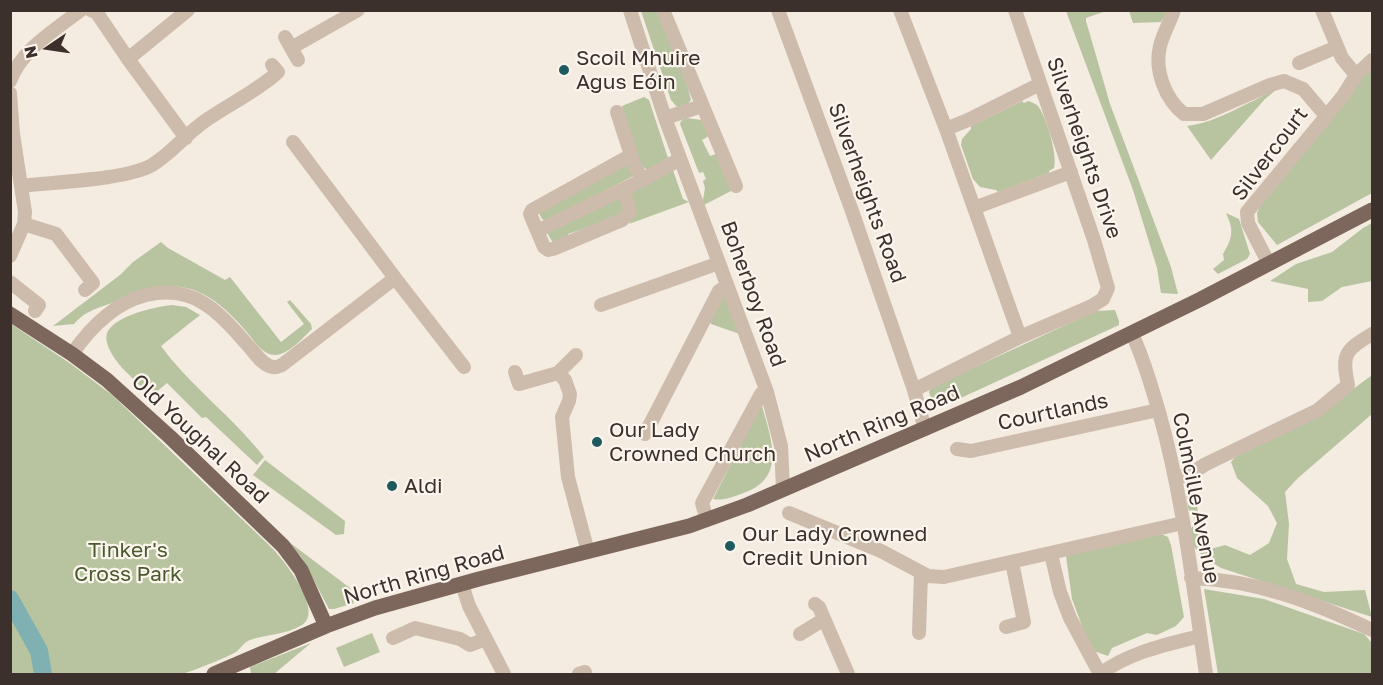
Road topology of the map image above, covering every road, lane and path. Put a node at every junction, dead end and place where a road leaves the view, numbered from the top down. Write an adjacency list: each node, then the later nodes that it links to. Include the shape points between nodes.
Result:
1 (81, 10): 19 (street, via 43,38 15,68)
2 (91, 10): 14 (street)
3 (188, 10): 14 (street)
4 (358, 10): 12 (street)
5 (630, 10): 25 (street, Boherboy Road)
6 (663, 10): 22 (street)
7 (778, 10): 59 (street, Silverheights Road)
8 (900, 10): 26 (street)
9 (1015, 10): 20 (street, Silverheights Drive)
10 (1174, 10): 24 (street, via 1160,46 1160,70 1171,102 1184,114 1203,114 1284,81 1303,88)
11 (1322, 10): 13 (street)
12 (292, 48)
13 (1337, 48): 16 (street); 18 (street)
14 (128, 59): 28 (street)
15 (1372, 60): 18 (street, Silvercourt)
16 (1299, 63)
17 (272, 65): 28 (street, via 278,72 203,122)
18 (1356, 75): 24 (street, Silvercourt)
19 (10, 81)
20 (1041, 84): 26 (street); 32 (street, Silverheights Drive)
21 (10, 93): 27 (street)
22 (702, 106): 25 (street); 35 (street)
23 (617, 112): 31 (street)
24 (1326, 116): 43 (street, Silvercourt, via 1247,212 1248,223)
25 (665, 118): 30 (street, Boherboy Road)
26 (946, 129): 37 (street)
27 (12, 134): 34 (street)
28 (186, 138): 34 (street, via 151,166 128,173)
29 (293, 142): 44 (street)
30 (681, 159): 33 (street); 42 (street, Boherboy Road)
31 (633, 161): 33 (street); 40 (street, via 624,159 532,210)
32 (1071, 172): 37 (street); 53 (street, Silverheights Drive, via 1108,288 1103,299 1092,306)
33 (642, 180): 36 (street)
34 (21, 186): 39 (street)
35 (736, 186)
36 (624, 189): 40 (street); 40 (street, via 630,211 622,220 548,250)
37 (974, 208): 53 (street)
38 (1372, 210): 43 (main road, North Ring Road)
39 (24, 224): 41 (street); 47 (street, via 56,234 93,284)
40 (537, 231)
41 (10, 256)
42 (719, 263): 46 (street, Boherboy Road); 48 (street)
43 (1269, 264): 51 (main road, North Ring Road)
44 (395, 278): 54 (street, via 282,365 272,367 261,361 222,316 200,300 179,293 158,292 117,307); 56 (street)
45 (10, 282): 49 (street, via 39,305)
46 (727, 286): 60 (street, Boherboy Road); 63 (street, via 719,291)
47 (85, 290)
48 (601, 305)
49 (35, 311)
50 (10, 314): 54 (main road, Old Youghal Road)
51 (1132, 334): 61 (street, Colmcille Avenue); 62 (main road, North Ring Road)
52 (1372, 334): 65 (street, via 1351,348 1344,366 1348,385 1318,410)
53 (1020, 337): 59 (street)
54 (72, 354): 78 (main road, Old Youghal Road, via 145,414 283,546 301,570)
55 (576, 355): 58 (street)
56 (464, 367)
57 (515, 372): 58 (street, via 519,384)
58 (558, 373): 70 (street, via 570,394 562,417 568,477)
59 (914, 390): 62 (street, Silverheights Road)
60 (767, 392): 66 (street, Boherboy Road, via 781,446); 68 (street, via 761,394 702,503)
61 (1158, 410): 64 (street, Courtlands, via 971,452); 65 (street, Colmcille Avenue)
62 (925, 429): 66 (main road, North Ring Road)
63 (645, 434)
64 (957, 449)
65 (1175, 479): 69 (street, Colmcille Avenue)
66 (783, 489): 68 (main road, North Ring Road)
67 (789, 513): 73 (street, via 881,551)
68 (707, 520): 70 (main road, North Ring Road)
69 (1183, 523): 71 (street); 74 (street, Colmcille Avenue)
70 (588, 552): 75 (main road, North Ring Road)
71 (1051, 554): 72 (street); 90 (street, via 1060,592)
72 (1012, 562): 73 (street, via 944,577); 79 (street, via 1024,622)
73 (921, 573): 81 (street)
74 (1191, 578): 80 (street, via 1249,583 1329,609); 83 (street, Colmcille Avenue)
75 (462, 584): 78 (main road, North Ring Road); 85 (street)
76 (814, 604): 77 (street)
77 (823, 620): 82 (street); 89 (street)
78 (327, 626): 86 (main road, North Ring Road)
79 (1006, 627)
80 (1372, 630)
81 (919, 633)
82 (800, 634)
83 (1200, 636): 90 (street, via 1144,651 1112,665); 91 (street, Colmcille Avenue)
84 (393, 638): 85 (street, via 415,628 470,645)
85 (486, 639): 88 (street)
86 (233, 671): 87 (main road, North Ring Road)
87 (214, 675)
88 (504, 675)
89 (848, 675)
90 (1100, 675)
91 (1206, 675)

